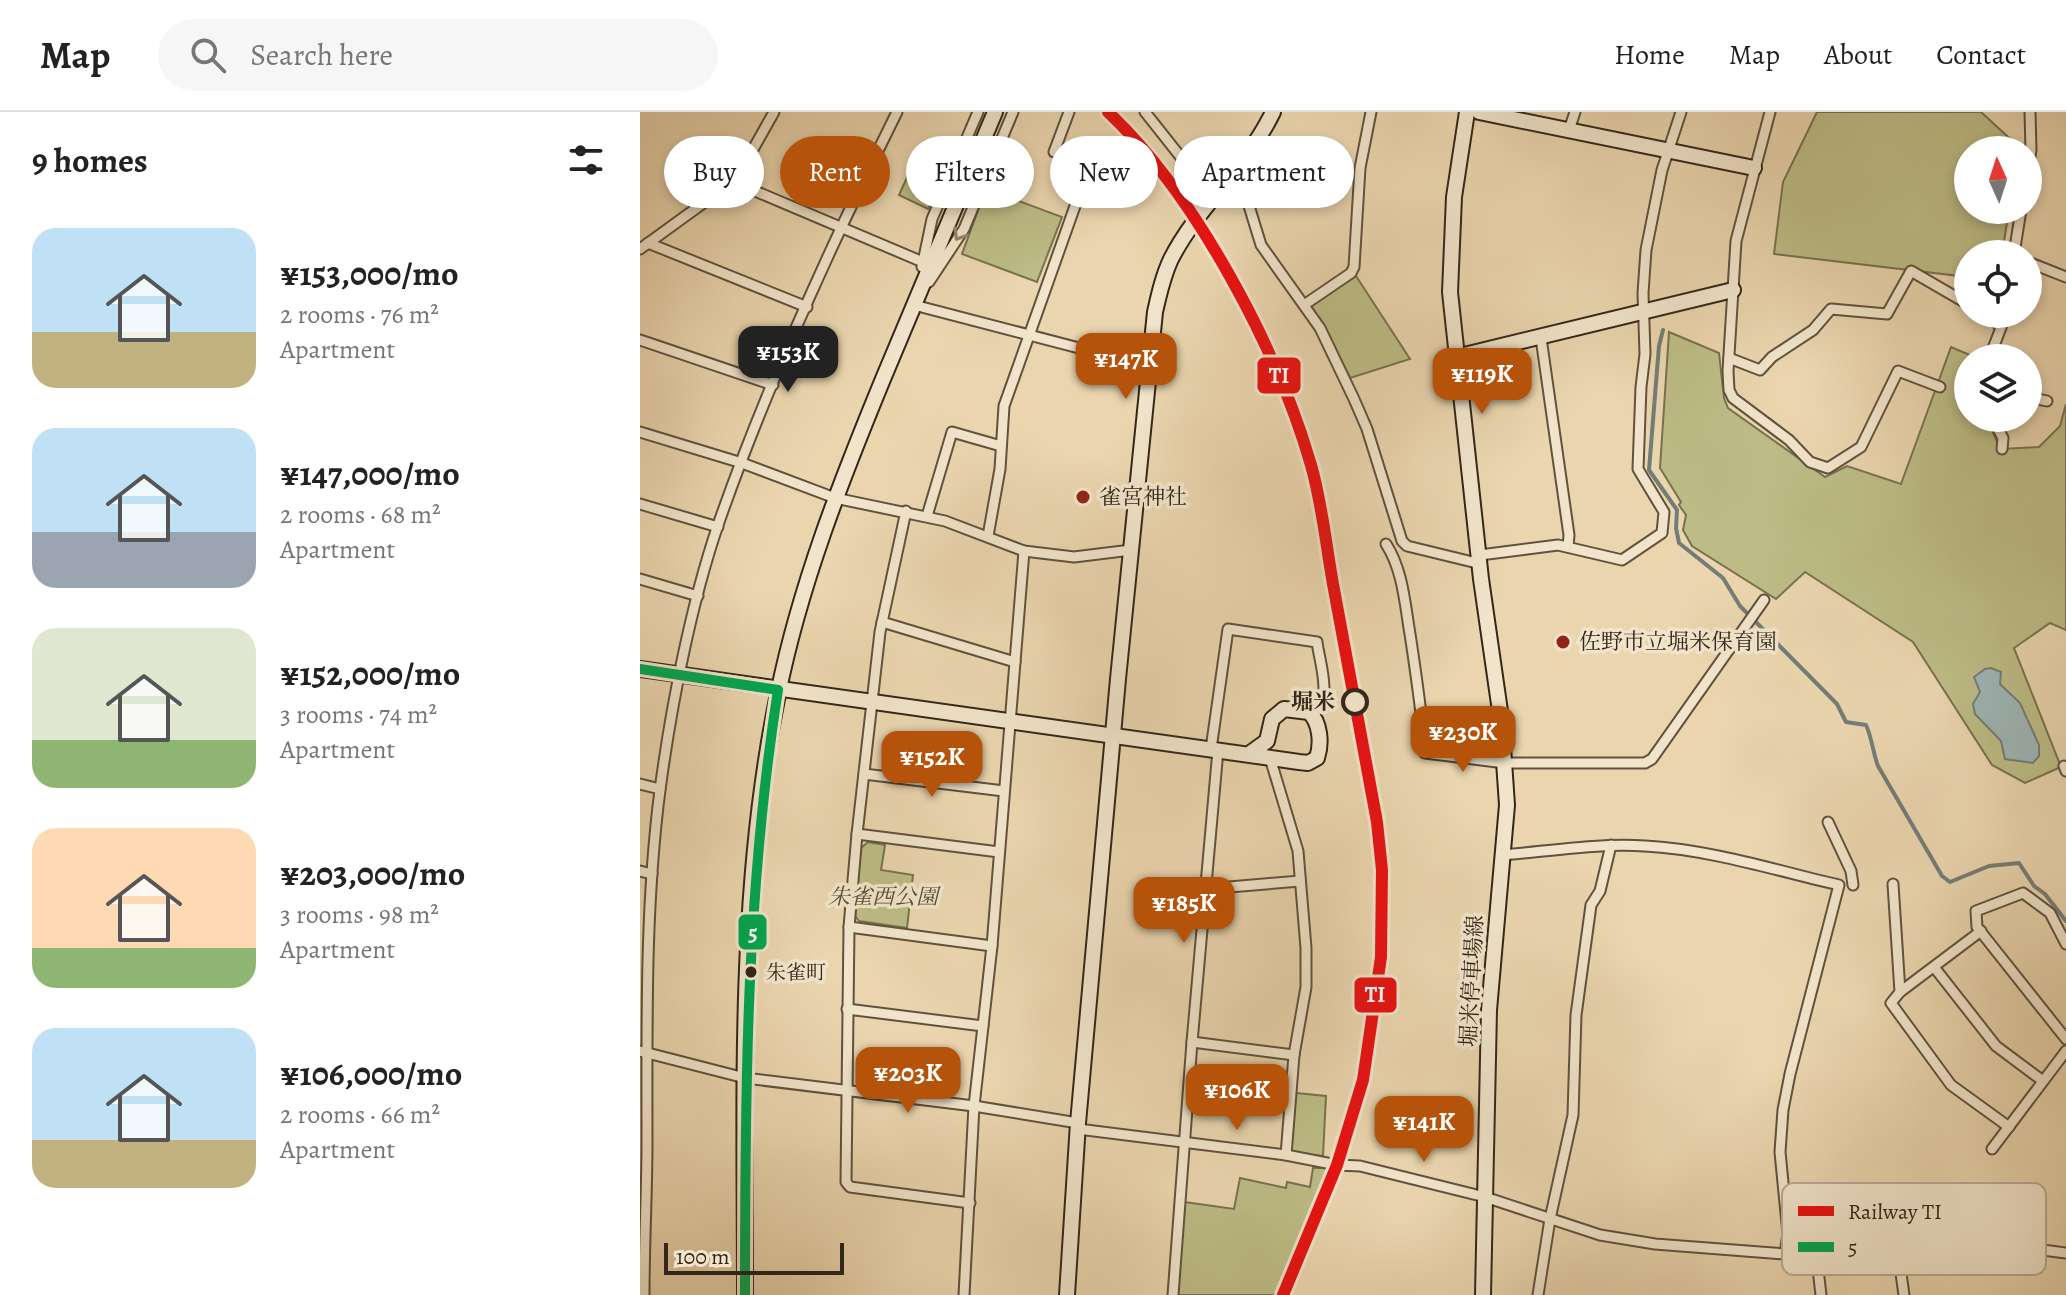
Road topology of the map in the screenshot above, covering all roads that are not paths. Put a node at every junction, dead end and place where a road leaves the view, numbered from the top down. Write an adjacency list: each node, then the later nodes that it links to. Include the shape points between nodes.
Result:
1 (774, 112): 17 (street)
2 (897, 112): 27 (street)
3 (978, 112): 29 (street, via 932,219)
4 (995, 112): 29 (street)
5 (1013, 112): 34 (street, one-way to 34, via 964,229)
6 (1069, 112): 38 (street, via 1054,152 1091,161)
7 (1145, 112): 20 (street)
8 (1273, 112): 18 (street)
9 (1371, 112): 35 (street, via 1360,168 1354,267)
10 (1467, 112): 41 (street, 堀米停車場線, via 1450,249)
11 (1479, 112): 16 (street)
12 (1575, 112): 16 (street)
13 (1681, 112): 21 (street)
14 (1770, 112): 22 (street)
15 (2030, 112): 19 (street)
16 (1569, 130): 21 (street)
17 (761, 136)
18 (1260, 136)
19 (2031, 136)
20 (1174, 149)
21 (1669, 150): 22 (street); 37 (street, via 1646,250)
22 (1754, 168): 32 (street, via 1736,241)
23 (764, 195): 27 (street)
24 (697, 208): 28 (street)
25 (1207, 208): 43 (street, via 1169,262)
26 (1250, 208): 35 (street, via 1261,245)
27 (840, 227): 29 (street); 36 (street)
28 (644, 246): 36 (street)
29 (927, 263): 34 (street)
30 (2042, 268): 31 (street)
31 (2066, 277)
32 (1733, 290): 37 (street); 42 (street)
33 (1954, 296): 42 (street, via 1911,271 1887,314 1831,309 1813,330 1760,370)
34 (914, 305): 38 (street); 53 (street)
35 (1304, 305): 63 (street, via 1367,429 1402,541)
36 (807, 307): 44 (street)
37 (1645, 311): 39 (street); 60 (street, via 1638,469 1664,512 1665,527 1622,560)
38 (1029, 335): 43 (street); 50 (street, via 1004,406)
39 (1541, 338): 41 (street); 60 (street)
40 (640, 340): 44 (street)
41 (1456, 357): 63 (street, 堀米停車場線)
42 (1729, 358): 45 (street, via 1733,398 1810,462 1828,468 1861,447 1898,371)
43 (1148, 366): 61 (street)
44 (773, 385): 52 (street)
45 (1940, 387)
46 (2042, 400): 47 (street)
47 (2047, 401)
48 (640, 432): 52 (street)
49 (2000, 432): 51 (street)
50 (1001, 446): 56 (street, via 952,432); 58 (street)
51 (2002, 449)
52 (742, 463): 53 (street); 57 (street)
53 (835, 498): 55 (street); 71 (street)
54 (640, 504): 57 (street)
55 (906, 511): 56 (street); 67 (street)
56 (927, 516): 58 (street)
57 (718, 527): 65 (street)
58 (988, 536): 62 (street)
59 (1386, 544): 81 (street, via 1395,558 1404,601 1425,753)
60 (1568, 547): 63 (street)
61 (1131, 550): 62 (street, via 1074,557); 75 (street)
62 (1024, 551): 68 (street)
63 (1481, 560): 81 (street, 堀米停車場線)
64 (640, 579): 65 (street)
65 (698, 596): 70 (street)
66 (1764, 600): 81 (street, via 1652,759)
67 (882, 622): 68 (street); 72 (street)
68 (1015, 662): 74 (street)
69 (640, 669): 70 (street)
70 (680, 676): 71 (street); 84 (street)
71 (778, 690): 72 (street); 111 (street, via 752,882)
72 (873, 702): 74 (street); 82 (street)
73 (1313, 714): 76 (street, via 1284,709 1277,713); 77 (street, via 1325,697 1317,642 1228,629); 80 (street, via 1319,752 1314,760)
74 (1010, 722): 75 (street); 85 (street)
75 (1113, 735): 77 (street); 115 (street)
76 (1267, 741): 78 (street); 80 (street, via 1282,756)
77 (1214, 750): 78 (street); 96 (street)
78 (1249, 754): 79 (street)
79 (1270, 758): 80 (street); 93 (street, via 1298,851)
80 (1299, 762)
81 (1505, 763): 90 (street, 堀米停車場線)
82 (864, 774): 85 (street); 87 (street)
83 (640, 784): 84 (street)
84 (660, 789): 92 (street)
85 (1004, 791): 89 (street)
86 (1828, 822): 95 (street)
87 (857, 834): 89 (street); 97 (street)
88 (1611, 845): 90 (street); 121 (street, via 1685,851 1839,885 1783,1110); 124 (street, via 1600,891 1591,905 1576,1015 1573,1115)
89 (999, 852): 100 (street)
90 (1503, 855): 122 (street, 堀米停車場線, via 1489,1010)
91 (640, 871): 92 (street)
92 (652, 874): 101 (street)
93 (1300, 881): 96 (street); 110 (street, via 1306,987)
94 (1893, 884): 103 (street)
95 (1853, 885)
96 (1206, 889): 107 (street)
97 (849, 927): 100 (street); 104 (street)
98 (1981, 931): 99 (street, via 1976,911 2023,893 2050,913); 102 (street); 106 (street)
99 (2066, 944)
100 (992, 946): 105 (street)
101 (644, 962): 109 (street)
102 (1934, 967): 103 (street); 112 (street, via 1996,1046)
103 (1900, 992): 116 (street, via 1891,1003 1951,1085)
104 (847, 1009): 105 (street); 113 (street)
105 (983, 1026): 114 (street)
106 (2066, 1039)
107 (1192, 1042): 110 (street); 117 (street)
108 (2066, 1051): 112 (street)
109 (643, 1052): 111 (street); 118 (street)
110 (1294, 1055): 120 (street)
111 (745, 1078): 113 (street); 132 (street)
112 (2043, 1081): 116 (street)
113 (847, 1090): 114 (street); 123 (street, via 850,1187)
114 (974, 1106): 115 (street); 123 (street)
115 (1078, 1126): 117 (street); 134 (street)
116 (2009, 1127): 119 (street)
117 (1184, 1143): 120 (street); 135 (street)
118 (644, 1145): 125 (street)
119 (1992, 1149)
120 (1286, 1155): 122 (street, via 1374,1169)
121 (1783, 1183)
122 (1485, 1197): 124 (street); 136 (street, 堀米停車場線)
123 (970, 1203): 133 (street)
124 (1550, 1219): 128 (street, via 1655,1244); 137 (street)
125 (642, 1220): 131 (street)
126 (2046, 1250): 127 (street)
127 (2066, 1253)
128 (1782, 1254)
129 (1819, 1275): 138 (street)
130 (1901, 1275): 139 (street)
131 (644, 1295)
132 (745, 1295)
133 (964, 1295)
134 (1067, 1295)
135 (1173, 1295)
136 (1483, 1295)
137 (1538, 1295)
138 (1821, 1295)
139 (1904, 1295)

